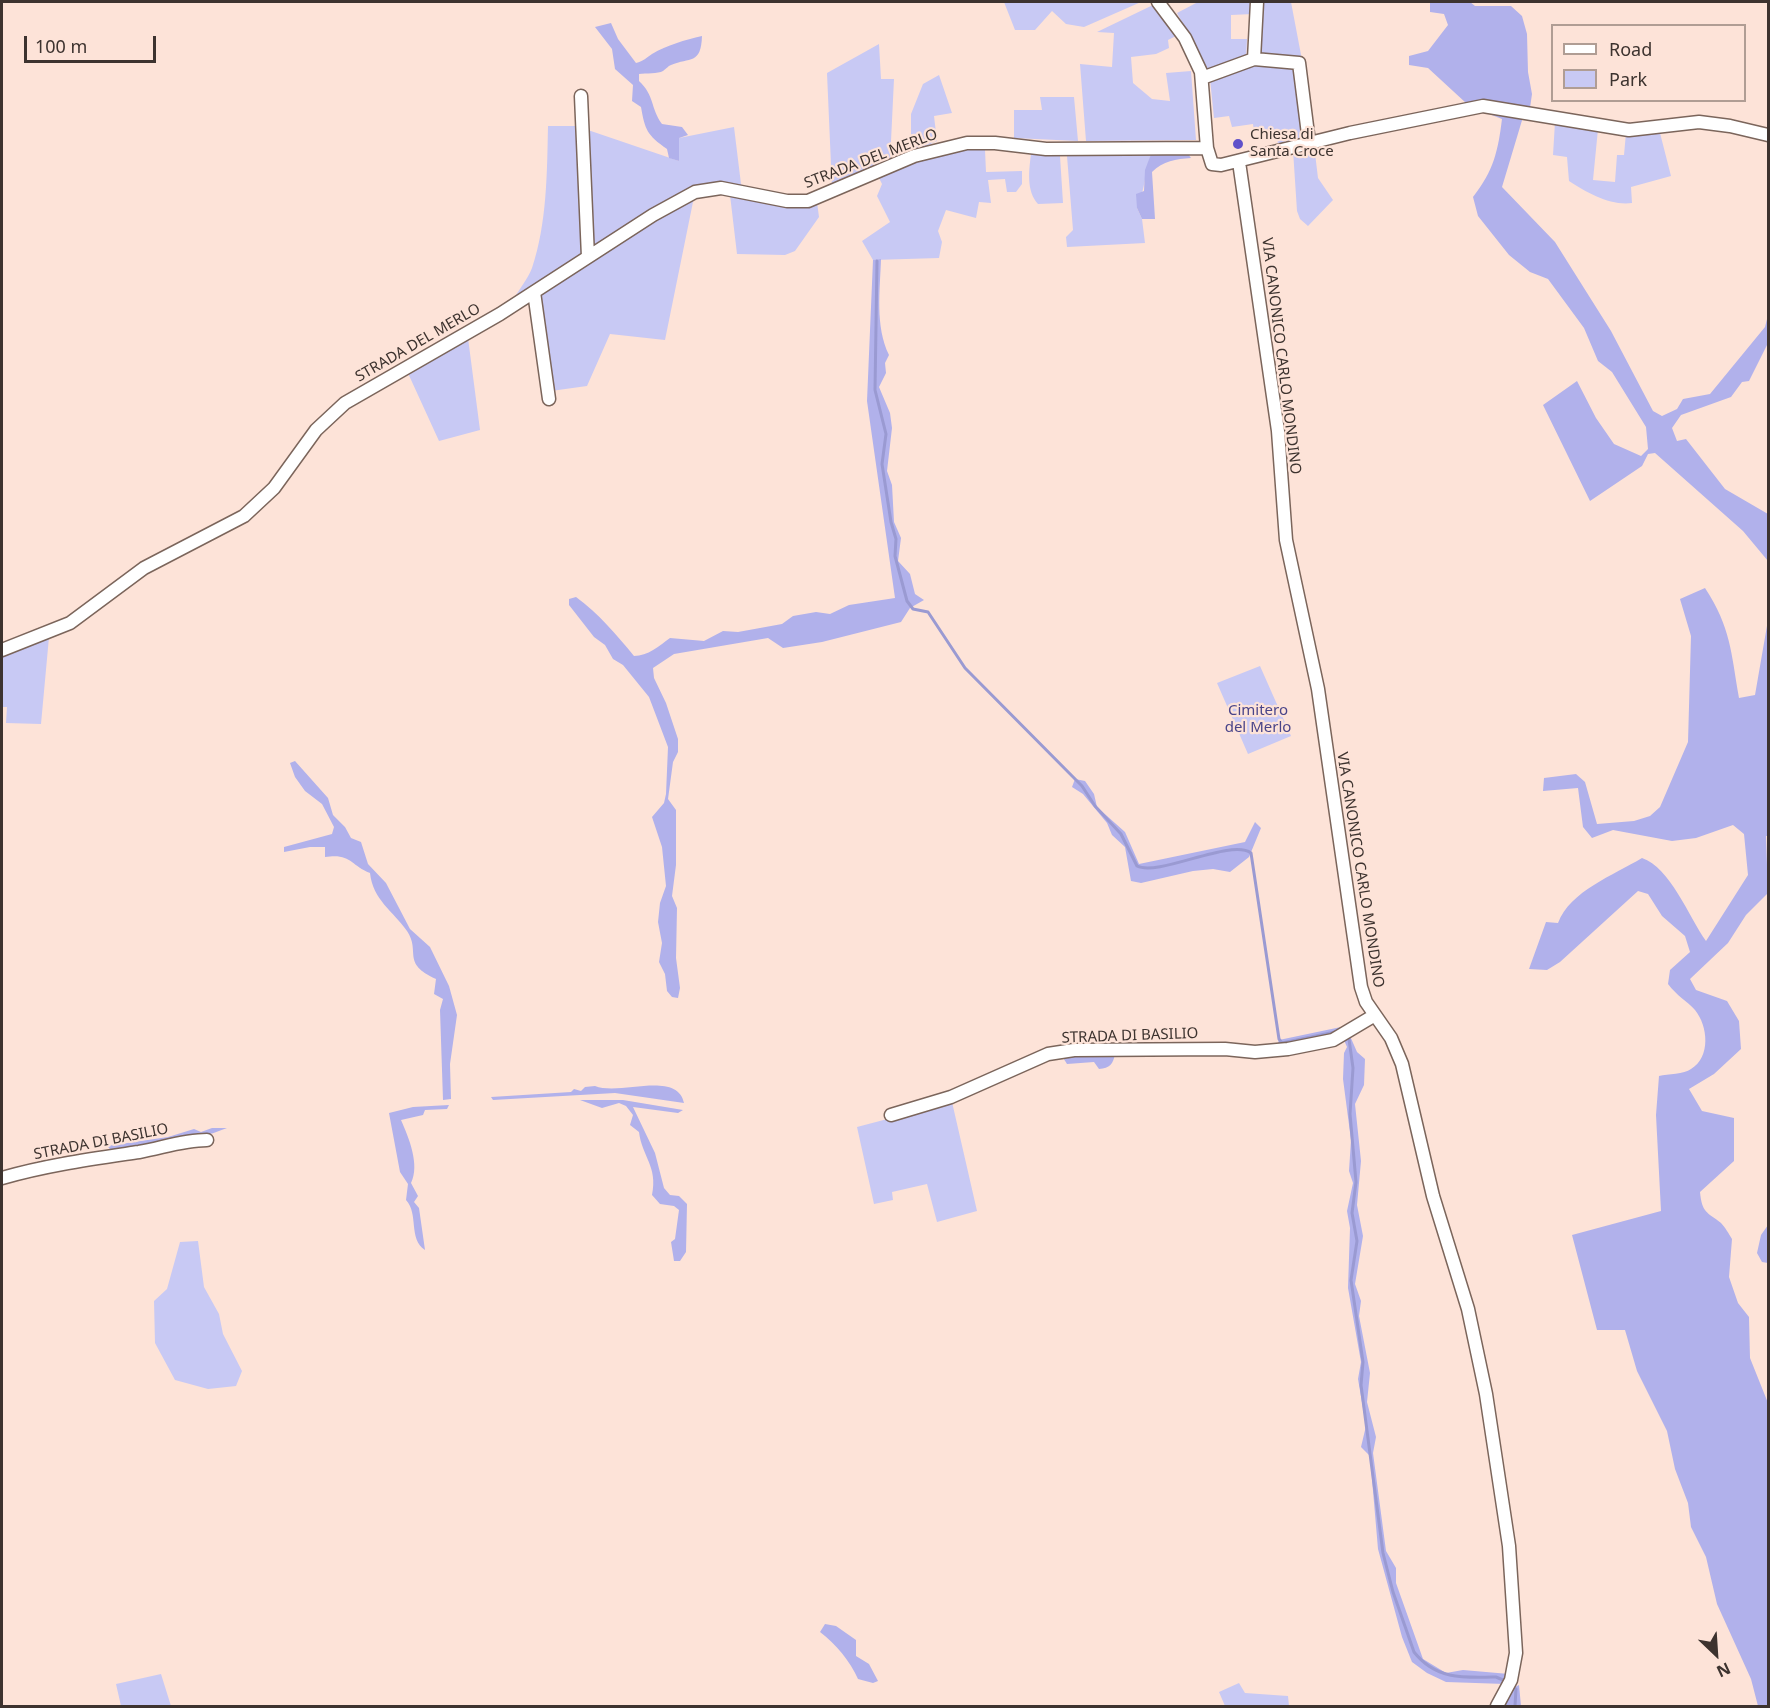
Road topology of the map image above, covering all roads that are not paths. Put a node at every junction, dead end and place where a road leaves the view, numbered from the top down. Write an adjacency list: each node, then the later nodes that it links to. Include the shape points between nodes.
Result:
1 (1158, 2): 4 (street, via 1185,38)
2 (1257, 2): 3 (street)
3 (1254, 59): 4 (street); 7 (street, via 1299,63)
4 (1202, 78): 8 (street)
5 (581, 96): 10 (street)
6 (1768, 135): 7 (street, via 1699,122 1629,130 1483,106)
7 (1309, 142): 9 (street)
8 (1207, 148): 9 (street, via 1212,164); 10 (street, STRADA DEL MERLO, via 955,145 914,156 808,201 776,200 721,188 695,192)
9 (1239, 162): 14 (street, VIA CANONICO CARLO MONDINO, via 1278,431 1286,540 1318,689 1361,987)
10 (588, 257): 11 (street, STRADA DEL MERLO)
11 (534, 292): 12 (street); 13 (street, STRADA DEL MERLO, via 345,403 316,430 274,488 244,516 144,568 70,623)
12 (549, 399)
13 (2, 650)
14 (1374, 1015): 15 (street, STRADA DI BASILIO, via 1334,1040 1287,1049 1074,1050 1048,1054 951,1097); 18 (street, VIA CANONICO CARLO MONDINO, via 1391,1038 1406,1075 1432,1196 1470,1317 1492,1423 1509,1546 1516,1653 1511,1680)
15 (891, 1115)
16 (207, 1140): 17 (street, STRADA DI BASILIO, via 183,1140 158,1149 77,1160)
17 (2, 1178)
18 (1497, 1707)

